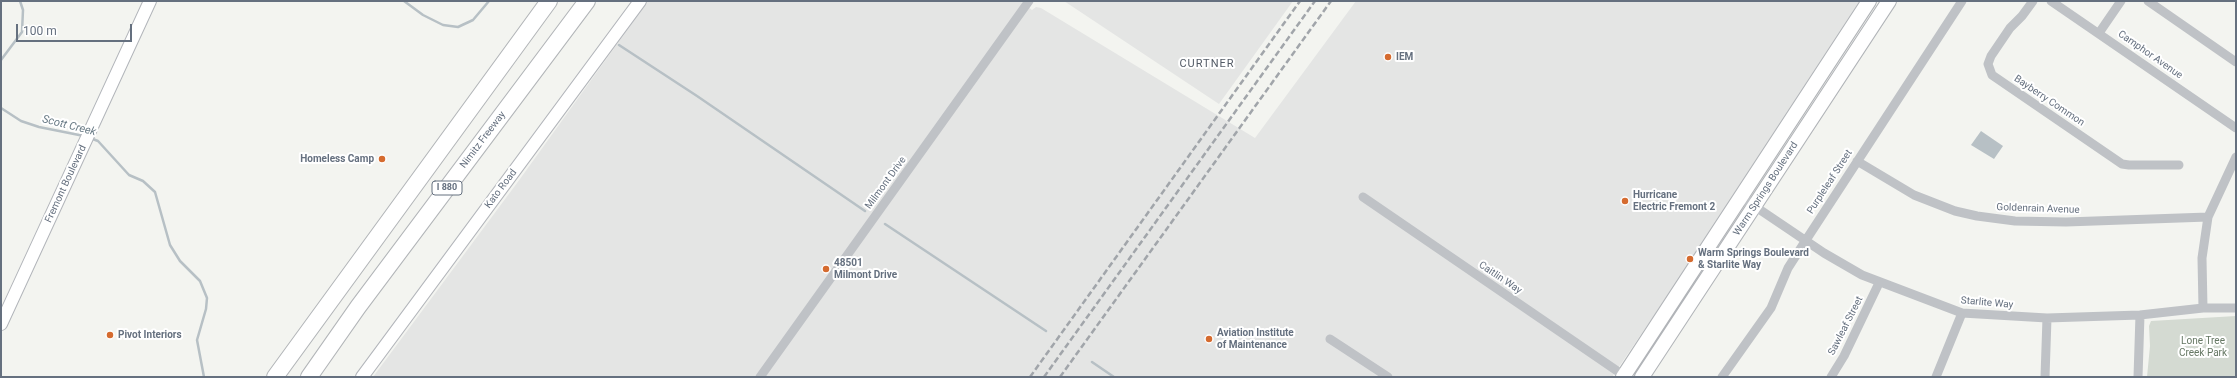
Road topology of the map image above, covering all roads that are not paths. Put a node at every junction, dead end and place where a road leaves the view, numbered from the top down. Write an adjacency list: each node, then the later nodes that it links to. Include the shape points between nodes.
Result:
1 (150, 1): 30 (street, Fremont Boulevard)
2 (549, 1): 32 (highway, I 880)
3 (587, 1): 33 (highway, Nimitz Freeway / I 880, via 358,307)
4 (640, 1): 34 (street, Kato Road)
5 (1029, 1): 35 (street, Milmont Drive)
6 (1869, 1): 20 (main road, Warm Springs Boulevard)
7 (1889, 1): 21 (main road, Warm Springs Boulevard)
8 (1962, 1): 17 (street, Purpleleaf Street)
9 (2033, 1): 18 (street, Bayberry Common, via 1991,56 1988,64 1992,75 2122,164)
10 (2050, 1): 13 (street, Camphor Avenue)
11 (2121, 1): 13 (street)
12 (2148, 1): 14 (street)
13 (2099, 33): 15 (street, Camphor Avenue)
14 (2236, 62)
15 (2236, 128)
16 (2236, 157): 22 (street)
17 (1857, 161): 22 (street, Goldenrain Avenue, via 1914,195 1955,211 1976,216 2015,221 2060,222); 23 (street, Purpleleaf Street)
18 (2179, 165)
19 (1363, 197): 37 (street, Caitlin Way)
20 (1741, 197): 21 (street, Starlite Way); 37 (main road, Warm Springs Boulevard)
21 (1755, 206): 23 (street, Starlite Way); 38 (main road, Warm Springs Boulevard)
22 (2208, 218): 25 (street, via 2202,258)
23 (1806, 240): 24 (street, Starlite Way); 39 (street, Purpleleaf Street, via 1788,268 1771,308)
24 (1879, 283): 27 (street, Starlite Way); 40 (street, Sawleaf Street, via 1844,356)
25 (2202, 308): 26 (street, Starlite Way); 28 (street, Starlite Way)
26 (2236, 308)
27 (1962, 314): 29 (street, Starlite Way); 41 (street)
28 (2140, 315): 29 (street, Starlite Way); 43 (street)
29 (2047, 318): 42 (street)
30 (1, 324)
31 (1330, 339): 36 (street)
32 (275, 377)
33 (309, 377)
34 (362, 377)
35 (760, 377)
36 (1388, 377)
37 (1624, 377)
38 (1642, 377)
39 (1722, 377)
40 (1831, 377)
41 (1936, 377)
42 (2045, 377)
43 (2138, 377)

